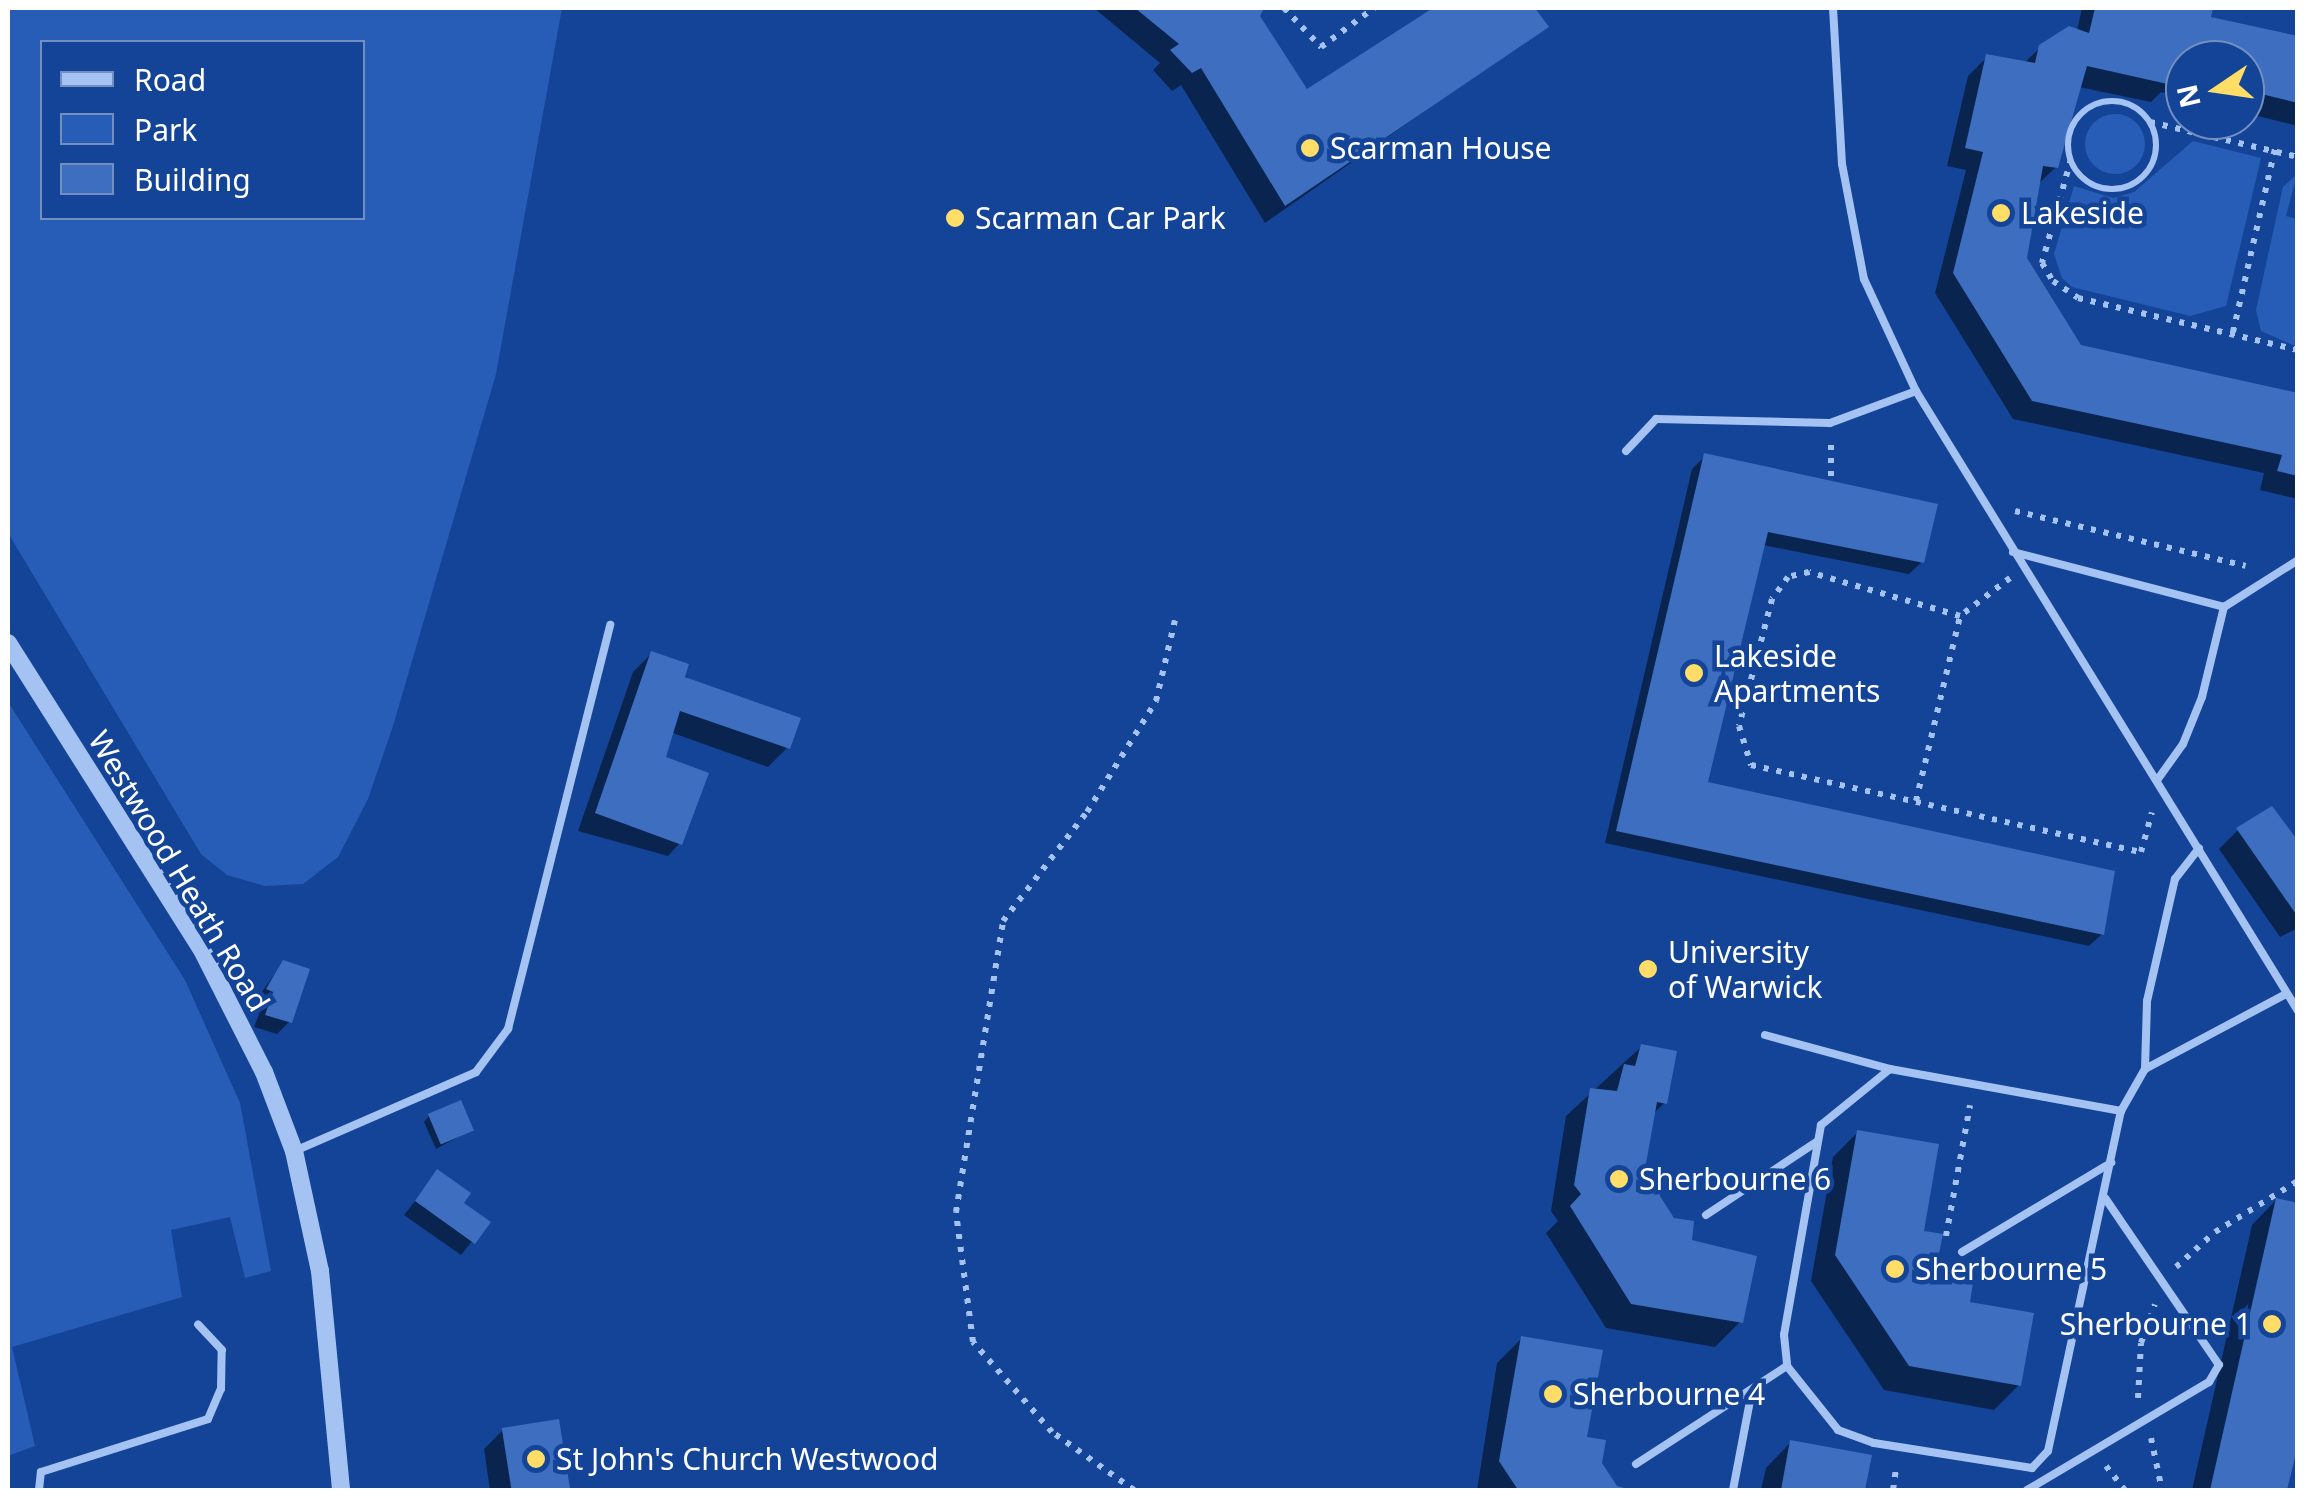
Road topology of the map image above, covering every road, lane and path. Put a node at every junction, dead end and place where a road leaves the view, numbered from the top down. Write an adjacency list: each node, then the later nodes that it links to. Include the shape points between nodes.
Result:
1 (1284, 8): 2 (path, via 1321,47)
2 (1374, 8)
3 (1833, 8): 10 (lane, via 1849,217 1864,279)
4 (2150, 122): 5 (path); 7 (path, via 2120,101 2090,106 2070,129); 7 (path, via 2155,156 2128,186 2088,182)
5 (2274, 149): 6 (path); 8 (path)
6 (2298, 157)
7 (2070, 160): 8 (path, via 2042,263 2052,281 2078,298)
8 (2233, 332): 9 (path)
9 (2298, 350)
10 (1916, 391): 11 (lane); 14 (lane)
11 (1830, 424): 12 (lane, via 1656,419); 13 (path)
12 (1626, 451)
13 (1831, 481)
14 (1984, 504): 15 (lane); 18 (path)
15 (2012, 552): 17 (lane); 19 (lane)
16 (2298, 560): 18 (lane)
17 (2023, 568): 20 (path); 24 (lane)
18 (2276, 574): 19 (lane)
19 (2224, 606): 24 (lane, via 2202,697 2183,744)
20 (1960, 616): 25 (path); 25 (path, via 1809,572 1788,577 1772,599 1740,726 1751,765)
21 (1176, 620): 48 (path, via 1156,700 1087,812 1004,921 956,1212 973,1342 1052,1432)
22 (610, 625): 35 (lane, via 508,1029 476,1072)
23 (8, 644): 35 (street, Westwood Heath Road, via 200,948 264,1072)
24 (2158, 780): 25 (path, via 2141,852); 26 (lane)
25 (1916, 801)
26 (2199, 848): 27 (lane); 31 (lane, via 2175,879 2147,1001)
27 (2286, 994): 28 (lane); 31 (lane)
28 (2298, 1012)
29 (1765, 1035): 30 (lane)
30 (1890, 1069): 32 (lane); 34 (lane, via 1821,1125)
31 (2146, 1069): 33 (lane)
32 (1974, 1084): 33 (lane); 39 (path, via 1944,1244)
33 (2120, 1111): 36 (lane)
34 (1818, 1141): 38 (lane); 41 (lane, via 1784,1335)
35 (294, 1152): 47 (street, Westwood Heath Road, via 320,1271)
36 (2111, 1163): 37 (lane); 39 (lane)
37 (2105, 1198): 44 (lane, via 2048,1451); 45 (lane, via 2219,1365 2208,1382)
38 (1706, 1215)
39 (1962, 1252)
40 (198, 1324): 46 (lane, via 222,1350 221,1389 208,1420 41,1472)
41 (1787, 1366): 42 (lane); 44 (lane, via 1838,1430)
42 (1752, 1390): 43 (lane); 49 (lane)
43 (1636, 1464)
44 (2032, 1468): 45 (lane)
45 (2040, 1487): 50 (lane)
46 (39, 1490)
47 (340, 1490)
48 (1134, 1490)
49 (1733, 1490)
50 (2027, 1490)

